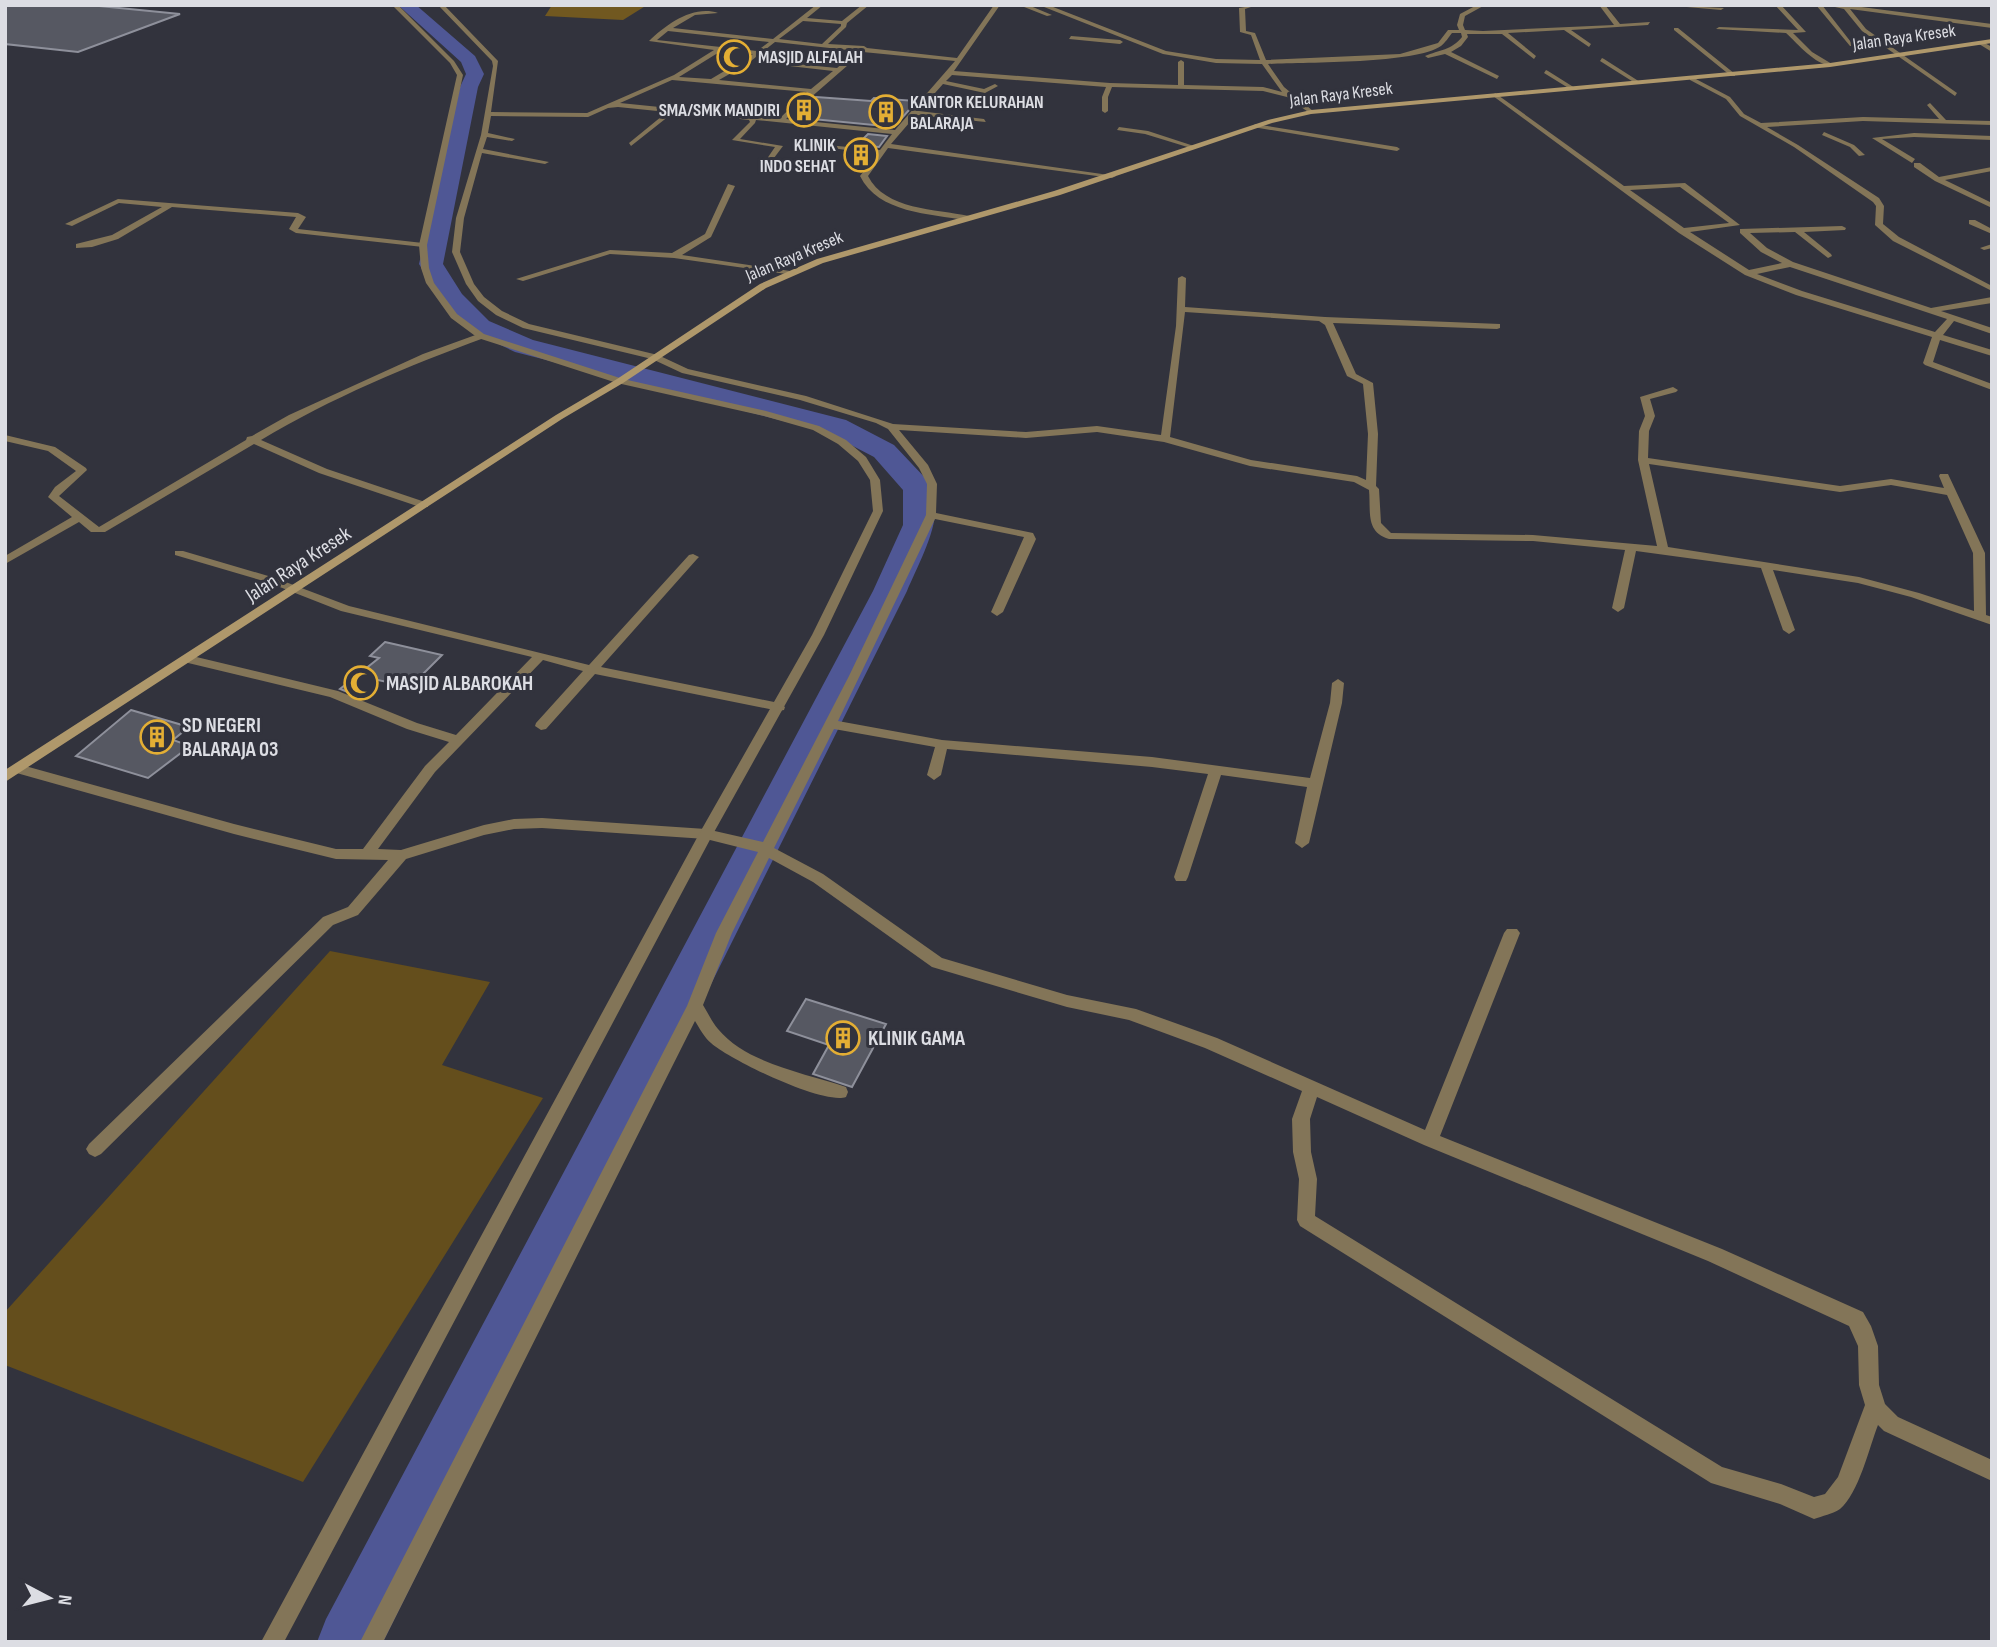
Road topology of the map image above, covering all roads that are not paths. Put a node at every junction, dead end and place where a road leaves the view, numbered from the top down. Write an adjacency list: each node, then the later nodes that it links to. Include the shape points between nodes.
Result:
1 (394, 5): 121 (street, via 460,75)
2 (441, 5): 77 (street, via 495,61)
3 (820, 5): 18 (street)
4 (866, 5): 19 (street)
5 (997, 5): 47 (street)
6 (1022, 5): 33 (street)
7 (1042, 5): 39 (street)
8 (1254, 5): 51 (street, via 1242,8 1243,32 1253,34)
9 (1602, 5): 21 (street)
10 (1667, 5): 16 (street)
11 (1778, 5): 29 (street, via 1803,31)
12 (1819, 5): 37 (street)
13 (1829, 5): 15 (street)
14 (1475, 6): 27 (street, via 1462,15)
15 (1846, 7): 22 (street); 44 (street, via 1872,38)
16 (1721, 8)
17 (715, 13): 23 (street, via 694,13)
18 (801, 19): 19 (street); 31 (street)
19 (844, 23): 35 (street)
20 (1648, 23): 21 (street)
21 (1618, 26): 24 (street)
22 (1992, 26)
23 (667, 29): 31 (street); 40 (street, via 652,41)
24 (1566, 29): 28 (street); 36 (street)
25 (1676, 29): 56 (street)
26 (1719, 29): 29 (street)
27 (1458, 32): 28 (street); 42 (street, via 1463,42); 46 (street, via 1446,32 1440,44)
28 (1503, 32): 45 (street)
29 (1788, 32): 52 (street)
30 (1071, 38): 33 (street)
31 (776, 39): 35 (street); 43 (street)
32 (1992, 41): 34 (main road, Jalan Raya Kresek)
33 (1120, 42): 39 (street)
34 (1980, 43): 41 (street); 44 (main road, Jalan Raya Kresek)
35 (825, 44): 38 (street)
36 (1589, 46)
37 (1852, 46)
38 (864, 48): 47 (street); 53 (street)
39 (1142, 48): 48 (street)
40 (719, 49): 43 (street); 58 (street)
41 (1992, 50)
42 (1446, 52): 46 (street); 57 (street)
43 (757, 53): 60 (street)
44 (1903, 55): 52 (main road, Jalan Raya Kresek); 68 (street)
45 (1534, 57)
46 (1403, 58): 51 (street)
47 (959, 60): 55 (street)
48 (1181, 60): 51 (street); 64 (street)
49 (1602, 60): 62 (street)
50 (766, 63): 53 (street)
51 (1265, 65): 69 (street)
52 (1830, 65): 56 (main road, Jalan Raya Kresek)
53 (838, 70): 67 (street)
54 (1546, 72): 66 (street)
55 (950, 73): 61 (street); 63 (street)
56 (1733, 75): 59 (main road, Jalan Raya Kresek)
57 (1497, 76)
58 (671, 78): 60 (street); 71 (street)
59 (1692, 79): 62 (main road, Jalan Raya Kresek); 83 (street, via 1728,98 1739,112)
60 (712, 81): 67 (street)
61 (942, 82): 65 (street, via 987,91); 76 (street)
62 (1637, 82): 66 (main road, Jalan Raya Kresek)
63 (1110, 85): 64 (street); 74 (street)
64 (1181, 85): 69 (street, via 1264,89)
65 (995, 86)
66 (1572, 88): 70 (main road, Jalan Raya Kresek)
67 (812, 90): 79 (street)
68 (1955, 94)
69 (1286, 95): 75 (street)
70 (1495, 95): 75 (main road, Jalan Raya Kresek); 108 (street)
71 (611, 105): 73 (street); 77 (street, via 588,115)
72 (1930, 105): 81 (street)
73 (672, 111): 78 (street); 91 (street)
74 (1105, 111)
75 (1311, 112): 84 (main road, Jalan Raya Kresek)
76 (915, 113): 80 (street); 86 (street)
77 (489, 114): 88 (street)
78 (751, 118): 79 (street); 104 (street, via 753,122 736,141 780,146)
79 (781, 120): 86 (street)
80 (984, 121)
81 (1944, 121): 82 (street); 83 (street, via 1863,119)
82 (1992, 123)
83 (1760, 125): 130 (street, via 1876,200 1879,225 1896,239)
84 (1255, 126): 97 (main road, Jalan Raya Kresek); 99 (street)
85 (1119, 129): 97 (street)
86 (897, 132): 98 (street)
87 (1825, 134): 94 (street)
88 (484, 135): 90 (street); 100 (street)
89 (1992, 138): 93 (street, via 1875,138)
90 (512, 139)
91 (631, 144)
92 (1875, 145): 93 (street)
93 (1886, 145): 106 (street)
94 (1852, 146): 95 (street); 101 (street)
95 (1864, 146)
96 (827, 147): 98 (street)
97 (1194, 147): 105 (main road, Jalan Raya Kresek)
98 (885, 149): 105 (street); 113 (street, via 864,176 877,195)
99 (1397, 149)
100 (478, 150): 102 (street); 141 (street, via 456,252 481,299 526,326)
101 (1861, 155)
102 (545, 162)
103 (1992, 169): 106 (street)
104 (762, 172)
105 (1112, 176): 113 (main road, Jalan Raya Kresek)
106 (1938, 179): 110 (street)
107 (731, 186): 123 (street, via 705,238)
108 (1622, 188): 116 (street, via 1682,186); 119 (street)
109 (1992, 195): 110 (street)
110 (1976, 199): 112 (street)
111 (169, 206): 115 (street, via 118,201); 121 (street, via 298,215 302,217 293,229 296,231); 122 (street, via 122,235)
112 (1992, 206)
113 (966, 218): 126 (main road, Jalan Raya Kresek, via 857,248)
114 (1972, 222): 120 (street)
115 (69, 224)
116 (1739, 228): 118 (street); 119 (street); 125 (street, via 1764,250)
117 (1842, 228): 118 (street)
118 (1796, 229): 124 (street)
119 (1682, 231): 127 (street)
120 (1992, 232)
121 (423, 245): 138 (street, via 430,283 454,316)
122 (79, 246)
123 (674, 256): 126 (street); 129 (street, via 615,252)
124 (1828, 256)
125 (1790, 264): 127 (street); 133 (street)
126 (790, 273): 141 (main road, Jalan Raya Kresek, via 752,292)
127 (1748, 274): 139 (street)
128 (1182, 278): 132 (street)
129 (520, 279)
130 (1992, 289)
131 (1992, 300): 133 (street)
132 (1182, 309): 135 (street); 148 (street)
133 (1930, 310): 134 (street)
134 (1952, 318): 137 (street); 139 (street)
135 (1325, 320): 136 (street); 151 (street, via 1352,376 1368,383)
136 (1497, 327)
137 (1992, 331)
138 (481, 336): 142 (street); 147 (street, via 416,361)
139 (1937, 336): 140 (street); 143 (street, via 1928,363)
140 (1992, 354)
141 (652, 359): 142 (main road, Jalan Raya Kresek); 145 (street, via 853,411)
142 (622, 380): 153 (main road, Jalan Raya Kresek); 171 (street, via 816,428 862,458 875,480 878,511 873,526)
143 (1992, 387)
144 (1673, 390): 149 (street, via 1646,397 1650,416 1644,431)
145 (891, 427): 148 (street, via 1026,435 1097,429); 154 (street, via 932,484)
146 (5, 438): 155 (street, via 51,449 82,470 53,494)
147 (251, 439): 153 (street, via 323,471); 155 (street, via 110,526 95,530)
148 (1165, 439): 151 (street, via 1250,463)
149 (1643, 460): 152 (street, via 1840,489 1884,481); 157 (street)
150 (1944, 476): 152 (street)
151 (1371, 485): 156 (street, via 1376,501 1374,526 1390,537 1533,538)
152 (1953, 493): 165 (street, via 1979,553)
153 (424, 505): 162 (main road, Jalan Raya Kresek)
154 (931, 515): 164 (street, via 1028,535); 172 (street)
155 (80, 517): 160 (street)
156 (1631, 547): 157 (street); 163 (street)
157 (1663, 550): 161 (street)
158 (179, 553): 162 (street)
159 (693, 557): 169 (street)
160 (5, 561)
161 (1765, 565): 165 (street, via 1889,587); 166 (street)
162 (295, 589): 167 (street, via 345,608); 168 (main road, Jalan Raya Kresek)
163 (1618, 608)
164 (997, 612)
165 (1986, 619)
166 (1788, 630)
167 (540, 656): 169 (street); 174 (street)
168 (188, 659): 174 (street, via 334,694); 176 (main road, Jalan Raya Kresek)
169 (590, 669): 171 (street); 173 (street)
170 (1338, 683): 180 (street)
171 (779, 706): 181 (street)
172 (830, 724): 175 (street); 183 (street)
173 (541, 726)
174 (458, 740): 185 (street, via 430,769)
175 (942, 744): 177 (street, via 1152,762); 178 (street)
176 (18, 769): 179 (main road, Jalan Raya Kresek); 185 (street, via 234,829 336,854)
177 (1215, 772): 180 (street); 186 (street)
178 (934, 775)
179 (5, 778)
180 (1315, 783): 182 (street)
181 (712, 835): 183 (street); 184 (street, via 514,824); 195 (street)
182 (1302, 844)
183 (763, 848): 188 (street); 189 (street, via 818,878 937,962 1067,1001 1130,1014)
184 (401, 855): 185 (street); 192 (street, via 353,911 328,922)
185 (366, 856)
186 (1181, 877)
187 (1512, 933): 191 (street)
188 (695, 1006): 190 (street, via 714,1036 737,1053 802,1082); 196 (street)
189 (1312, 1086): 191 (street); 193 (street, via 1301,1119 1308,1179 1306,1220 1718,1476 1814,1508 1832,1502 1846,1484)
190 (840, 1092)
191 (1430, 1140): 193 (street, via 1715,1255 1856,1319 1868,1340 1867,1383)
192 (95, 1149)
193 (1874, 1407): 194 (street, via 1891,1424)
194 (1992, 1471)
195 (272, 1642)
196 (371, 1642)

